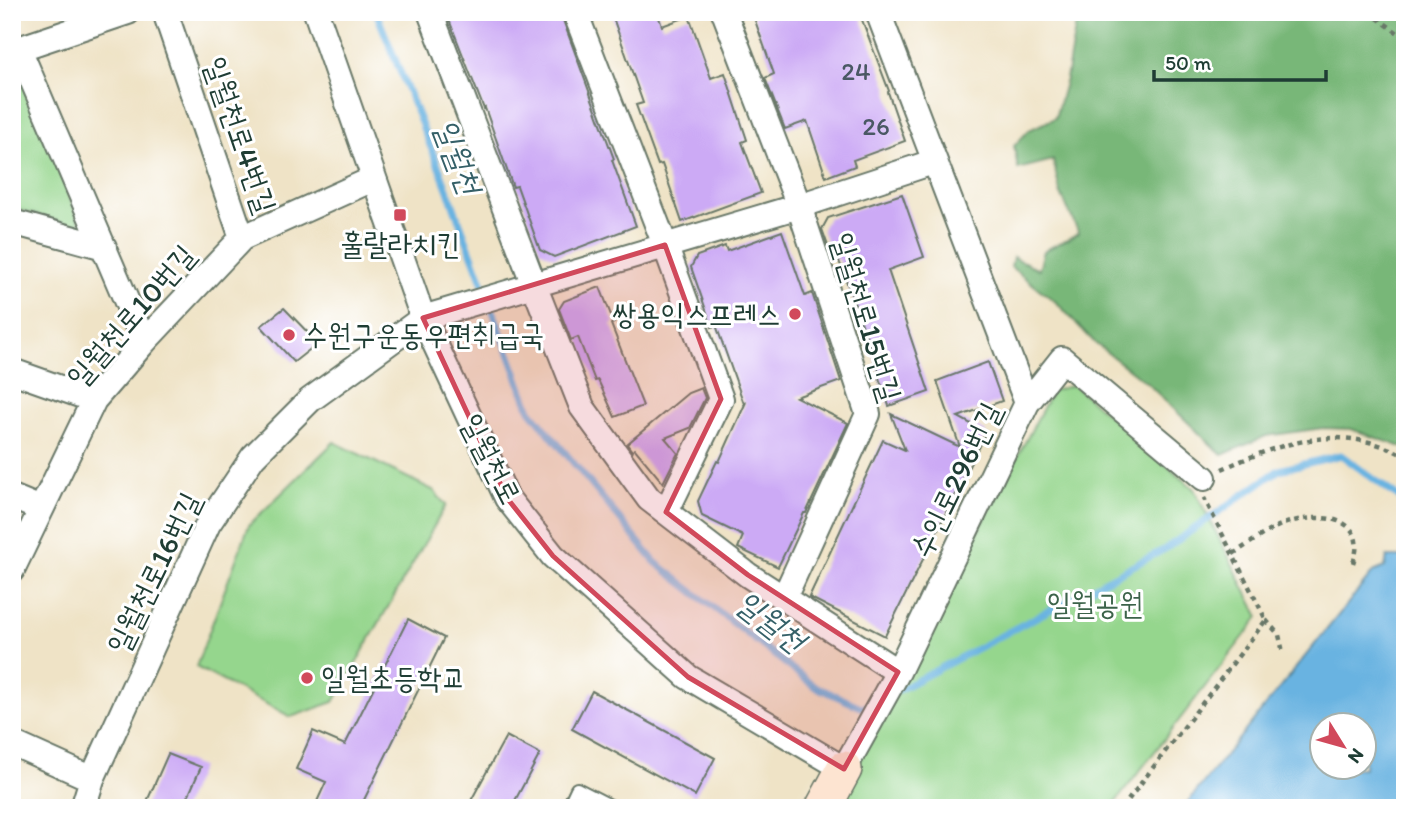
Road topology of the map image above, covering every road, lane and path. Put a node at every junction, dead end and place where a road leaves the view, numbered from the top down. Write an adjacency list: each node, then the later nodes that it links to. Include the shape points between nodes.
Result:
1 (128, 12): 10 (street)
2 (165, 12): 15 (street, 일월천로4번길)
3 (316, 12): 12 (street, 일월천로)
4 (430, 12): 18 (street)
5 (575, 12): 16 (street)
6 (724, 12): 13 (street, 일월천로15번길)
7 (878, 12): 11 (street, 수인로296번길)
8 (1369, 12): 9 (path)
9 (1405, 38)
10 (16, 50): 17 (street)
11 (933, 162): 13 (street, 일월천로15번길); 23 (street, 수인로296번길)
12 (373, 179): 15 (street, 일월천로10번길); 19 (street, 일월천로)
13 (799, 206): 16 (street, 일월천로15번길); 32 (street, 일월천로15번길, via 869,414)
14 (12, 222): 17 (street)
15 (242, 238): 20 (street, 일월천로10번길)
16 (665, 245): 18 (street, 일월천로15번길); 28 (street, via 721,399)
17 (104, 247): 20 (street)
18 (534, 285): 19 (street, 일월천로15번길); 28 (street, via 582,407 649,499)
19 (423, 318): 37 (street, 일월천로, via 507,498 553,556 688,677); 38 (street, 일월천로16번길, via 310,400 253,457 208,524)
20 (144, 342): 22 (street, 일월천로10번길)
21 (12, 371): 22 (street)
22 (94, 400): 27 (street, 일월천로10번길)
23 (1027, 404): 25 (street, via 1062,359); 35 (street, 수인로296번길)
24 (1405, 456): 25 (path, via 1354,438 1298,440)
25 (1204, 478): 29 (path, via 1203,496)
26 (12, 497): 27 (street)
27 (41, 509): 31 (street, 일월천로10번길)
28 (666, 512): 32 (street)
29 (1233, 554): 30 (path, via 1280,525 1324,518 1342,522 1354,532 1358,549); 33 (path)
30 (1353, 563)
31 (12, 570)
32 (784, 598): 35 (street)
33 (1266, 620): 34 (path, via 1279,635); 43 (path)
34 (1283, 652)
35 (898, 672): 37 (street, 수인로296번길)
36 (12, 743): 38 (street)
37 (844, 769): 42 (street)
38 (93, 779): 39 (street, 일월천로16번길)
39 (83, 808)
40 (568, 808): 41 (lane, via 577,789)
41 (614, 808)
42 (823, 808)
43 (1122, 808)

